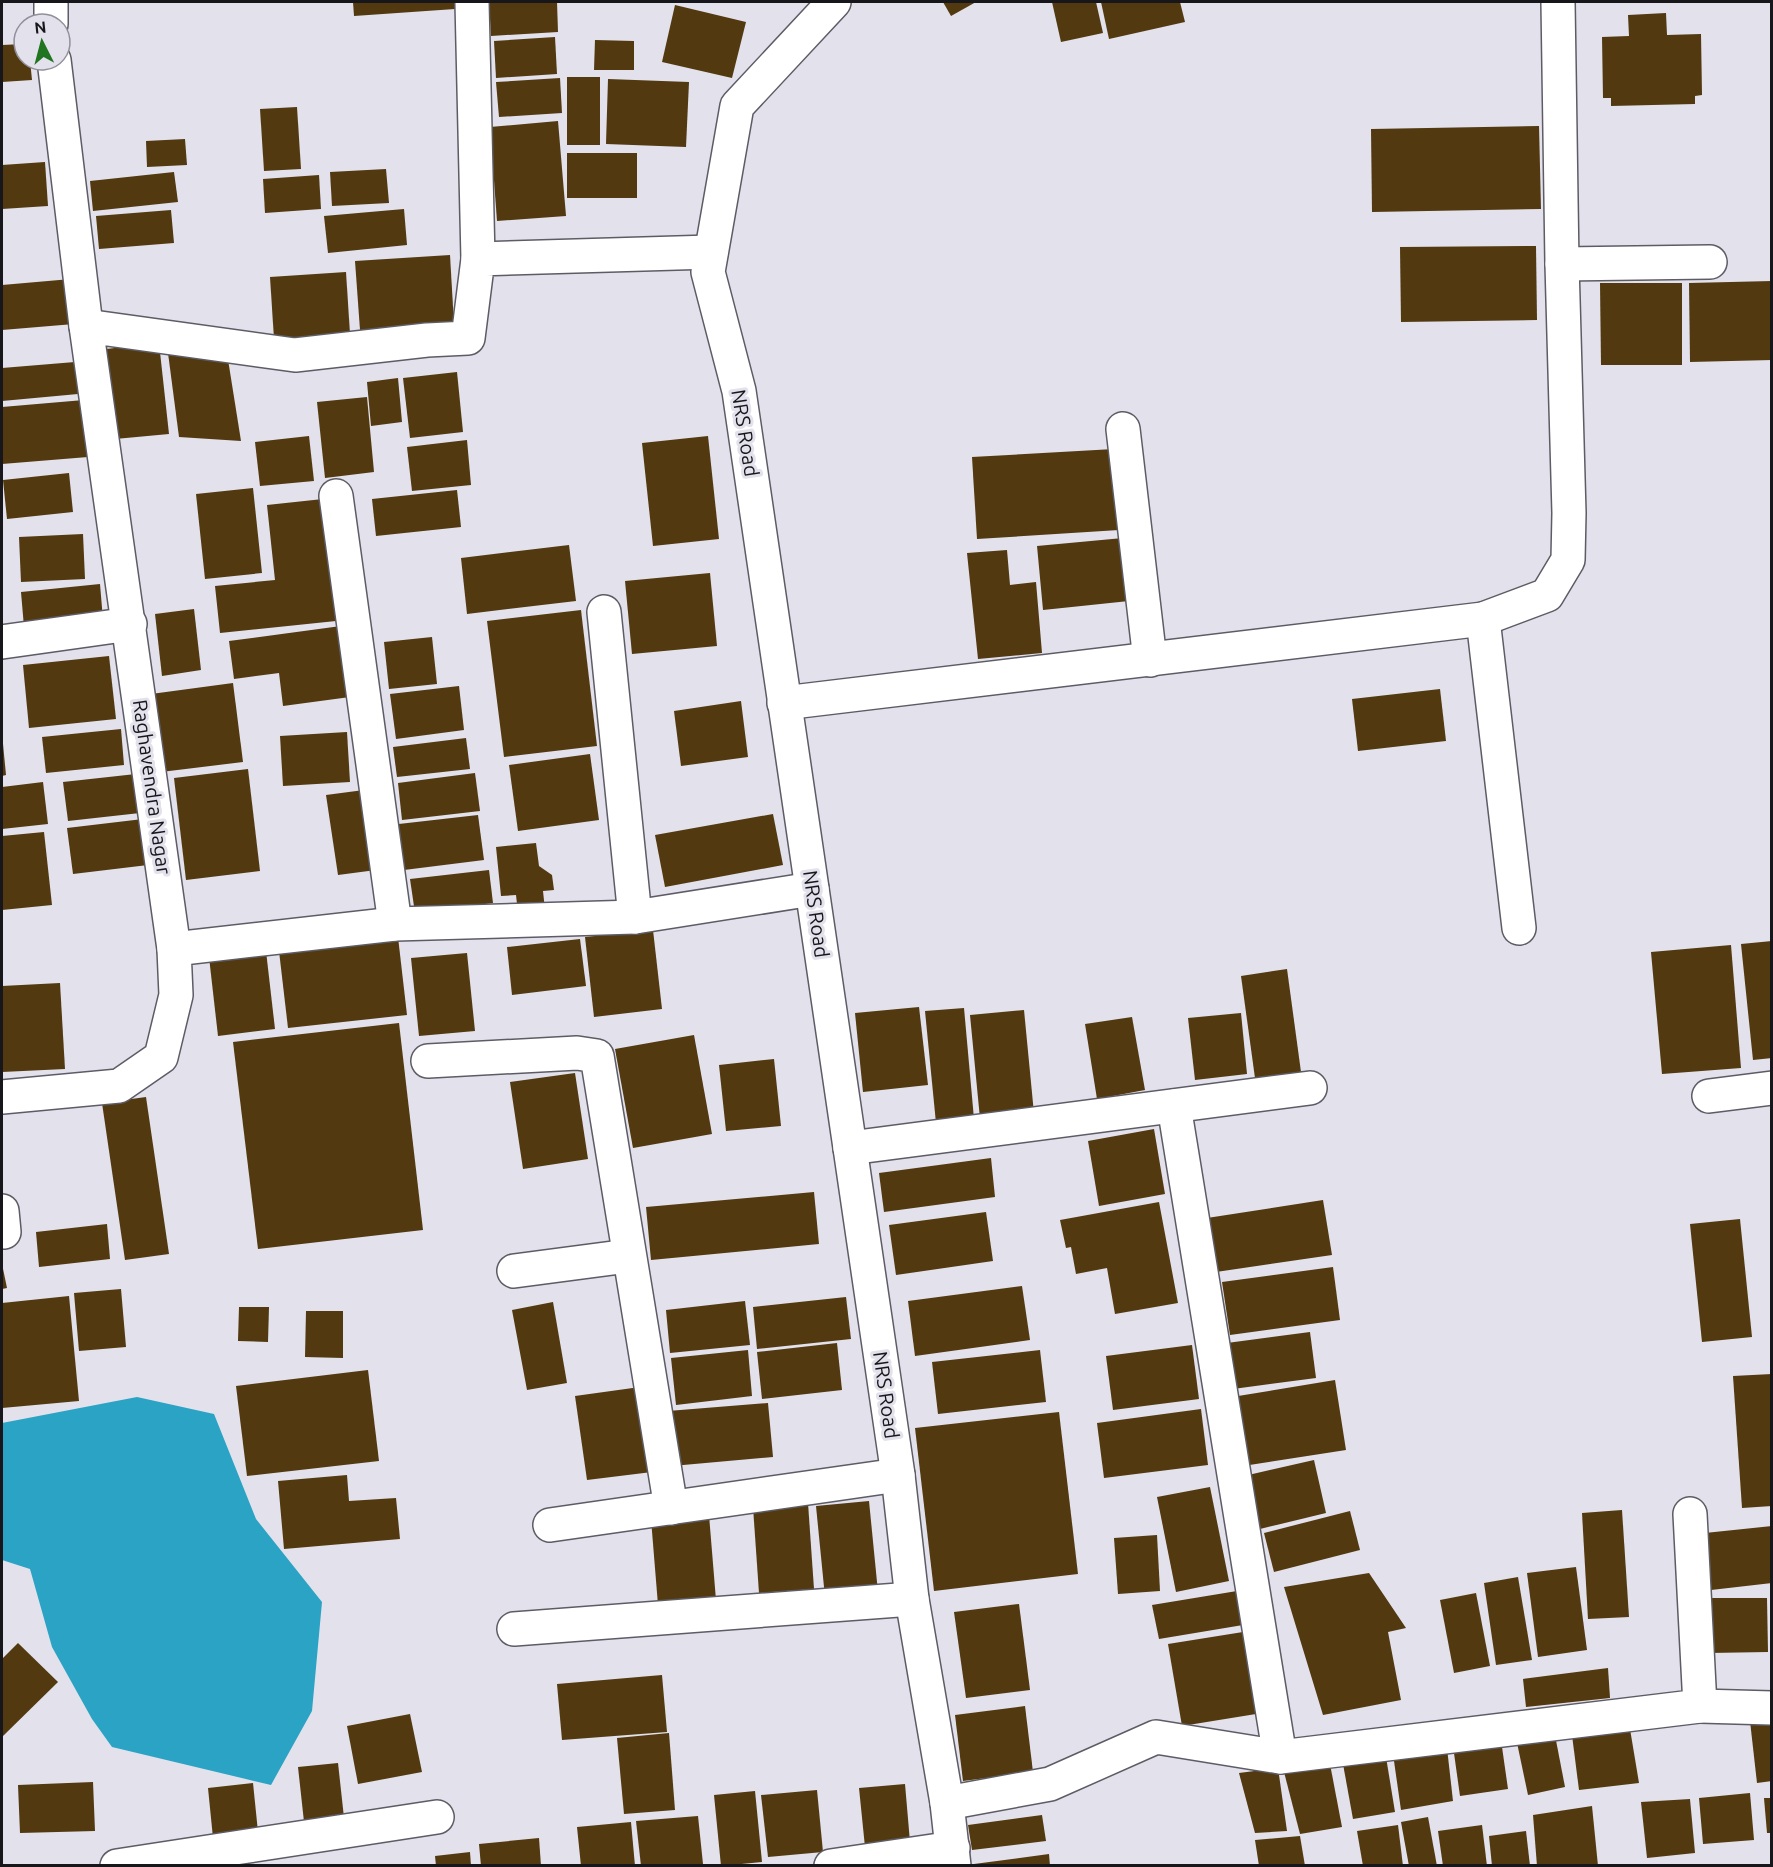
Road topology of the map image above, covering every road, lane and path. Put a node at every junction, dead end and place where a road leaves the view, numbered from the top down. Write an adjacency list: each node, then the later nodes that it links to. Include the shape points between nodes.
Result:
1 (472, 2): 6 (street)
2 (834, 2): 5 (street, NRS Road, via 737,106)
3 (1558, 2): 8 (street)
4 (55, 72): 9 (street, Raghavendra Nagar)
5 (711, 252): 6 (street); 17 (street, NRS Road, via 708,272 739,391)
6 (478, 259): 9 (street, via 468,338 295,355)
7 (1710, 262): 8 (street)
8 (1562, 264): 13 (street, via 1568,560 1547,595)
9 (86, 326): 14 (street, Raghavendra Nagar)
10 (1122, 429): 16 (street)
11 (336, 495): 20 (street)
12 (604, 612): 19 (street)
13 (1483, 620): 16 (street); 21 (street)
14 (130, 624): 15 (street); 22 (street, Raghavendra Nagar)
15 (2, 642)
16 (1150, 660): 17 (street)
17 (784, 703): 18 (street, NRS Road)
18 (812, 889): 19 (street); 29 (street, NRS Road)
19 (635, 918): 20 (street)
20 (394, 924): 22 (street)
21 (1520, 928)
22 (174, 949): 27 (street, Raghavendra Nagar, via 176,995 161,1057 119,1086)
23 (428, 1062): 30 (street, via 577,1053 597,1056)
24 (1772, 1088): 26 (street)
25 (1310, 1089): 28 (street)
26 (1709, 1096)
27 (2, 1097)
28 (1174, 1106): 29 (street); 40 (street)
29 (850, 1148): 32 (street, NRS Road)
30 (628, 1256): 31 (street); 33 (street)
31 (514, 1271)
32 (898, 1475): 33 (street); 36 (street, NRS Road)
33 (670, 1508): 35 (street)
34 (1690, 1514): 38 (street)
35 (550, 1525)
36 (912, 1599): 37 (street); 41 (street, NRS Road)
37 (514, 1629)
38 (1700, 1706): 39 (street); 40 (street)
39 (1772, 1708)
40 (1280, 1757): 41 (street, via 1156,1737 1050,1784)
41 (947, 1803): 43 (street, NRS Road)
42 (437, 1817): 44 (street)
43 (954, 1857): 45 (street)
44 (117, 1866)
45 (831, 1866)

